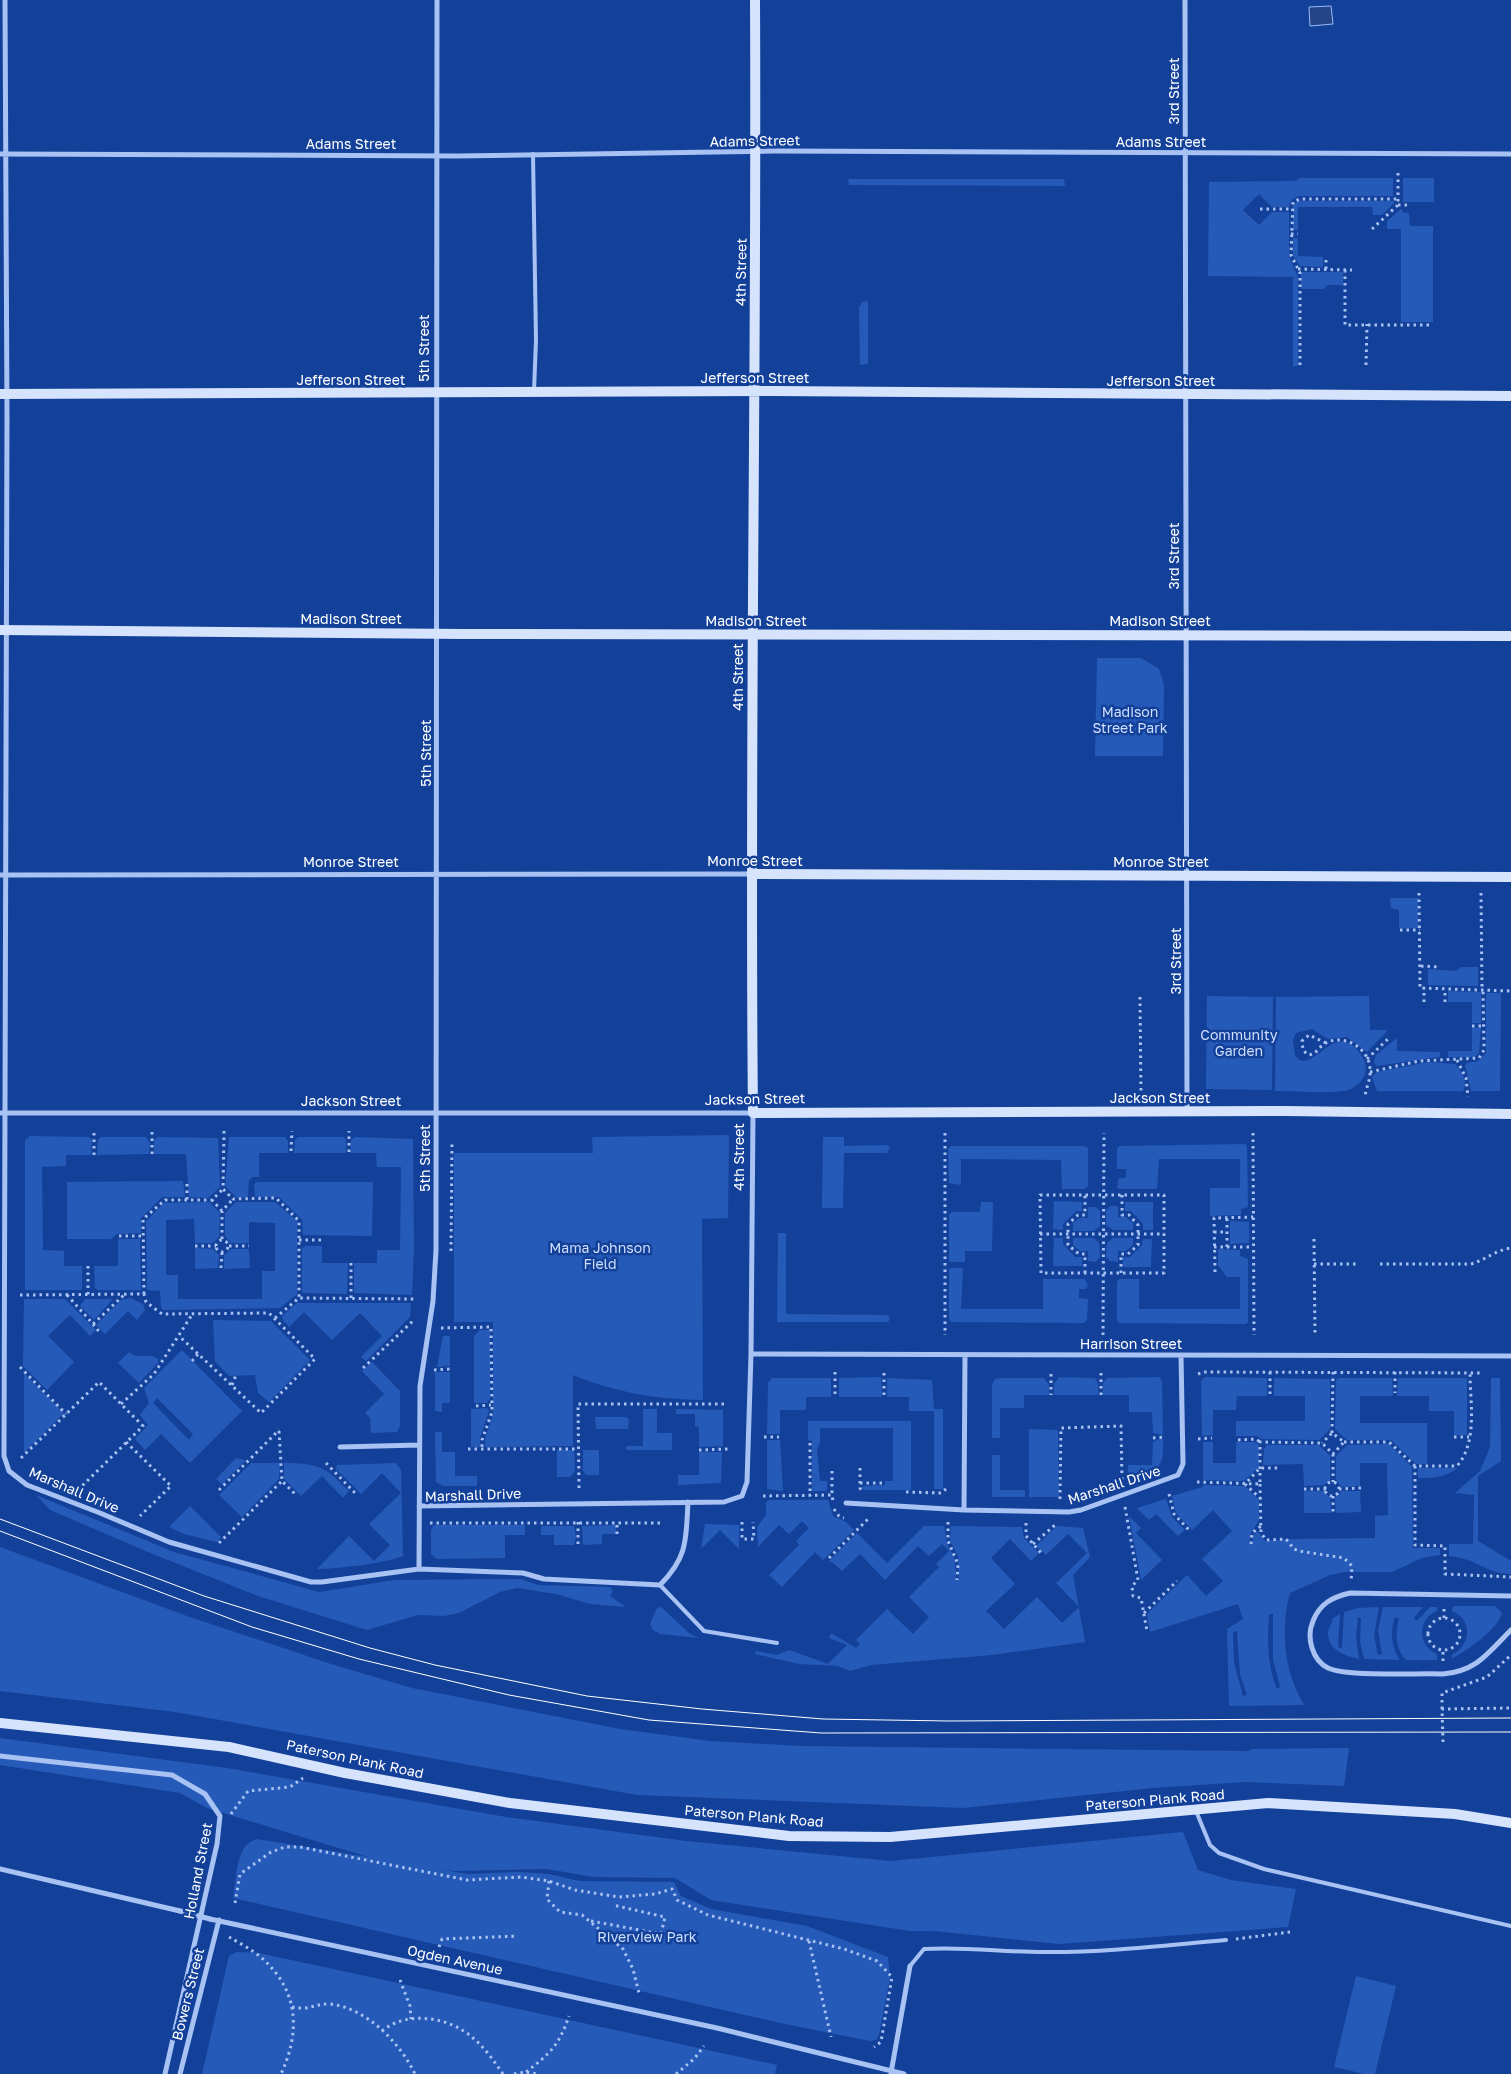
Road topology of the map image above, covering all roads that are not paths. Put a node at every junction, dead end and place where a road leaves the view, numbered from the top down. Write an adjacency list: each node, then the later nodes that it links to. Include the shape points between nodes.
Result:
1 (5, 0): 6 (street)
2 (437, 0): 10 (street, 5th Street)
3 (755, 0): 5 (street, 4th Street)
4 (1185, 0): 8 (street, 3rd Street)
5 (756, 152): 7 (street, Adams Street); 8 (street, Adams Street); 11 (street, 4th Street)
6 (3, 154): 10 (street, Adams Street); 14 (street)
7 (533, 154): 10 (street, Adams Street); 13 (lane)
8 (1185, 154): 9 (street, Adams Street); 15 (street, 3rd Street)
9 (1511, 154)
10 (436, 156): 12 (street, 5th Street)
11 (754, 392): 13 (street, Jefferson Street); 15 (street, Jefferson Street); 19 (street, 4th Street)
12 (436, 393): 13 (street, Jefferson Street); 14 (street, Jefferson Street); 18 (street, 5th Street)
13 (534, 393)
14 (4, 394): 17 (street)
15 (1186, 396): 16 (street, Jefferson Street); 20 (street, 3rd Street)
16 (1511, 396)
17 (3, 630): 18 (street, Madison Street); 23 (street)
18 (437, 634): 19 (street, Madison Street); 24 (street, 5th Street)
19 (752, 634): 20 (street, Madison Street); 22 (street, 4th Street)
20 (1185, 634): 21 (street, Madison Street); 25 (street, 3rd Street)
21 (1511, 636)
22 (752, 874): 24 (street, Monroe Street); 25 (street, Monroe Street); 29 (street, 4th Street)
23 (3, 875): 24 (street, Monroe Street); 28 (street)
24 (437, 876): 31 (street, 5th Street)
25 (1187, 876): 26 (street, Monroe Street); 27 (street, 3rd Street)
26 (1511, 877)
27 (1187, 1112): 29 (street, Jackson Street); 30 (street, Jackson Street)
28 (2, 1113): 31 (street, Jackson Street); 32 (street)
29 (753, 1113): 31 (street, Jackson Street); 35 (street, 4th Street)
30 (1511, 1114)
31 (436, 1115): 39 (street, 5th Street, via 436,1250 433,1301 420,1386)
32 (3, 1173): 33 (street)
33 (3, 1289): 34 (street)
34 (2, 1354): 45 (street, Marshall Drive, via 4,1456 9,1471 27,1485 169,1542 310,1582)
35 (751, 1354): 36 (street, Harrison Street); 41 (street, Marshall Drive, via 745,1492 732,1501)
36 (965, 1355): 37 (street, Harrison Street); 44 (street)
37 (1181, 1355): 38 (street, Harrison Street); 44 (street, Marshall Drive, via 1183,1464 1178,1474 1069,1512)
38 (1511, 1356)
39 (419, 1445): 40 (street); 43 (street, 5th Street)
40 (340, 1447)
41 (688, 1502): 43 (street, Marshall Drive); 46 (street, via 684,1553 674,1571)
42 (846, 1503): 44 (street, Marshall Drive)
43 (420, 1506): 45 (street, Marshall Drive)
44 (964, 1510)
45 (419, 1569): 46 (street, via 523,1572 544,1579)
46 (660, 1585): 49 (lane, via 704,1631)
47 (1511, 1596): 48 (street, via 1350,1593 1330,1599 1321,1606 1310,1633 1314,1655 1320,1663 1336,1671 1458,1672 1480,1662)
48 (1511, 1630)
49 (777, 1643)
50 (0, 1723): 52 (street, Paterson Plank Road, via 229,1747 345,1774 510,1803 790,1836 890,1837)
51 (0, 1756): 60 (street, Holland Street, via 172,1775 206,1794 220,1816)
52 (1195, 1809): 53 (street, Paterson Plank Road, via 1268,1803 1455,1814); 56 (lane, via 1210,1845 1219,1853 1264,1869)
53 (1511, 1823)
54 (0, 1869): 55 (street, Ogden Avenue, bridge)
55 (219, 1920): 59 (street, Ogden Avenue, via 718,2028); 61 (street, Bowers Street)
56 (1511, 1926)
57 (1226, 1940): 58 (lane, via 1159,1948 1050,1952 950,1947 924,1949)
58 (910, 1966): 59 (street)
59 (891, 2072): 62 (street, Ogden Avenue)
60 (165, 2074)
61 (180, 2074)
62 (904, 2074)

